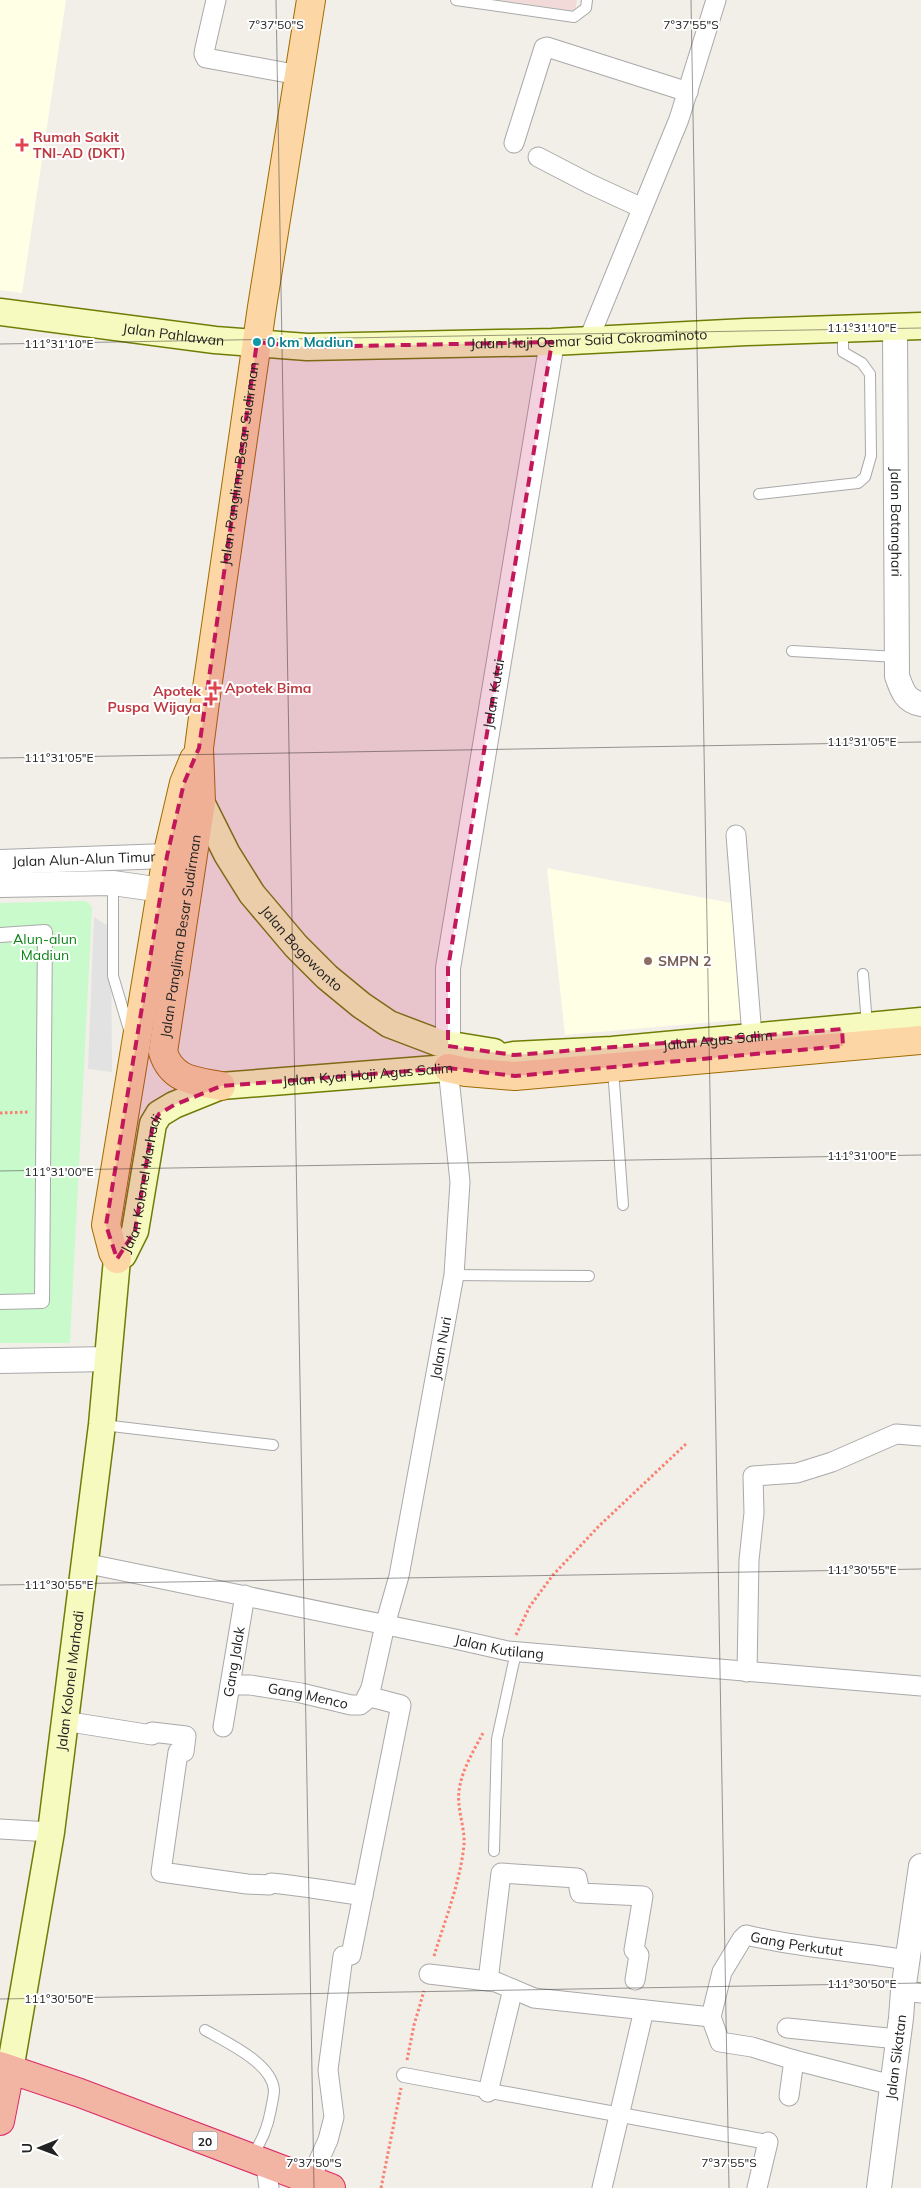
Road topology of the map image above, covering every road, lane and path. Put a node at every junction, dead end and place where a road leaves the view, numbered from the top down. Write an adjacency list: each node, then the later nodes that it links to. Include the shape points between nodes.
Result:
1 (216, 0): 6 (street, via 205,48 206,58)
2 (311, 0): 6 (main road, Jalan Panglima Besar Sudirman)
3 (456, 0): 4 (lane, via 574,17 586,8)
4 (587, 0)
5 (716, 0): 7 (street)
6 (299, 75): 16 (main road, Jalan Panglima Besar Sudirman)
7 (688, 92): 8 (street, via 544,48); 10 (street, via 680,119)
8 (514, 143)
9 (538, 157): 10 (street)
10 (642, 208): 15 (street)
11 (0, 312): 16 (main road, Jalan Pahlawan, via 215,340)
12 (921, 324): 13 (main road, Jalan Haji Oemar Said Cokroaminoto)
13 (894, 327): 14 (main road, Jalan Haji Oemar Said Cokroaminoto); 20 (street, Jalan Batanghari)
14 (843, 329): 15 (main road, Jalan Haji Oemar Said Cokroaminoto); 18 (lane, via 843,352 862,363 870,374 871,456 865,477 858,483)
15 (588, 340): 17 (main road, Jalan Haji Oemar Said Cokroaminoto)
16 (257, 342): 17 (main road, Jalan Haji Oemar Said Cokroaminoto, via 307,347); 22 (main road, Jalan Panglima Besar Sudirman)
17 (552, 342): 38 (street, Jalan Kutai, via 448,968)
18 (758, 494)
19 (792, 651): 20 (lane)
20 (897, 657): 21 (street, Jalan Batanghari, via 897,676 902,693 912,702)
21 (921, 704)
22 (199, 748): 23 (main road, Jalan Panglima Besar Sudirman); 25 (main road, Jalan Panglima Besar Sudirman, via 184,784)
23 (201, 802): 38 (main road, Jalan Bogowonto, via 252,894 296,946 361,1005); 40 (main road, Jalan Panglima Besar Sudirman, via 163,1052 167,1065 175,1072)
24 (736, 835): 34 (street)
25 (167, 856): 26 (street, Jalan Alun-Alun Timur); 29 (main road, Jalan Panglima Besar Sudirman)
26 (0, 862)
27 (113, 883): 28 (street, Jalan Alun-Alun Timur); 29 (street, Jalan Alun-Alun Timur); 36 (lane, via 113,976)
28 (0, 885)
29 (162, 890): 36 (main road, Jalan Panglima Besar Sudirman)
30 (0, 935): 41 (street, via 45,932)
31 (863, 974): 33 (lane)
32 (921, 1021): 33 (main road, Jalan Agus Salim)
33 (851, 1034): 34 (main road, Jalan Agus Salim); 35 (main road); 39 (main road)
34 (752, 1036): 39 (main road, Jalan Agus Salim)
35 (921, 1040)
36 (134, 1046): 44 (main road, Jalan Kolonel Marhadi, via 106,1226)
37 (514, 1055): 38 (main road, Jalan Kyai Haji Agus Salim); 39 (main road, Jalan Agus Salim)
38 (448, 1057): 39 (main road, via 466,1072 515,1076); 40 (main road, Jalan Kyai Haji Agus Salim); 45 (street, Jalan Nuri, via 460,1182)
39 (613, 1058): 43 (lane)
40 (221, 1086): 44 (main road, Jalan Kolonel Marhadi, via 159,1114 153,1124 135,1231 123,1255)
41 (45, 1112): 42 (path); 47 (street, via 42,1301)
42 (0, 1113)
43 (623, 1205)
44 (117, 1259): 48 (main road, Jalan Kolonel Marhadi)
45 (454, 1274): 46 (lane); 55 (street, Jalan Nuri, via 399,1576)
46 (589, 1276)
47 (0, 1302)
48 (109, 1359): 49 (street); 50 (main road, Jalan Kolonel Marhadi)
49 (0, 1360)
50 (102, 1425): 52 (lane); 53 (main road, Jalan Kolonel Marhadi)
51 (921, 1436): 57 (street, via 896,1434 832,1462 796,1473 753,1476)
52 (274, 1446)
53 (84, 1562): 54 (street, Jalan Kutilang); 61 (main road, Jalan Kolonel Marhadi)
54 (245, 1595): 55 (street, Jalan Kutilang); 58 (street, Gang Jalak)
55 (385, 1625): 56 (street, Jalan Kutilang); 60 (street, Gang Menco, via 372,1688)
56 (516, 1652): 57 (street, Jalan Kutilang); 65 (lane, via 497,1739)
57 (747, 1672): 59 (street, Jalan Kutilang)
58 (230, 1684): 60 (street, Gang Menco, via 301,1693 350,1705 360,1705); 62 (street, Gang Jalak)
59 (921, 1686)
60 (367, 1696): 67 (street, via 401,1705)
61 (64, 1721): 64 (main road, Jalan Kolonel Marhadi); 67 (street, via 152,1735 152,1732 186,1736 184,1752 178,1752 161,1872)
62 (223, 1727)
63 (0, 1829): 64 (street)
64 (50, 1832): 80 (main road, Jalan Kolonel Marhadi)
65 (494, 1851)
66 (921, 1866): 68 (street, Jalan Sikatan)
67 (363, 1896): 90 (street, via 351,1955 343,1956 328,2070 334,2117)
68 (908, 1960): 73 (street, Jalan Sikatan); 75 (street, Gang Perkutut, via 802,1947 746,1935 722,1972)
69 (429, 1974): 71 (street)
70 (636, 1980): 71 (street, via 639,1955 634,1950 643,1896 580,1893 577,1878 501,1873)
71 (488, 1981): 72 (street)
72 (513, 1989): 74 (street, via 534,1998); 83 (street)
73 (912, 1992): 78 (street, Jalan Sikatan)
74 (644, 2010): 75 (street); 85 (street)
75 (711, 2017): 79 (street, via 720,2042 752,2047)
76 (787, 2028): 78 (street)
77 (205, 2030): 89 (lane, via 245,2052 269,2075 274,2089 261,2143)
78 (898, 2039): 82 (street, Jalan Sikatan)
79 (794, 2060): 82 (street); 84 (street)
80 (6, 2074): 86 (highway); 89 (highway, 20, via 80,2093)
81 (404, 2075): 83 (street)
82 (892, 2085): 94 (street, Jalan Sikatan)
83 (488, 2092): 85 (street)
84 (789, 2096)
85 (619, 2115): 88 (street); 92 (street)
86 (0, 2121)
87 (391, 2139): 91 (path)
88 (768, 2142): 93 (street)
89 (262, 2170): 90 (highway, 20)
90 (320, 2184)
91 (381, 2188)
92 (602, 2188)
93 (757, 2188)
94 (879, 2188)

